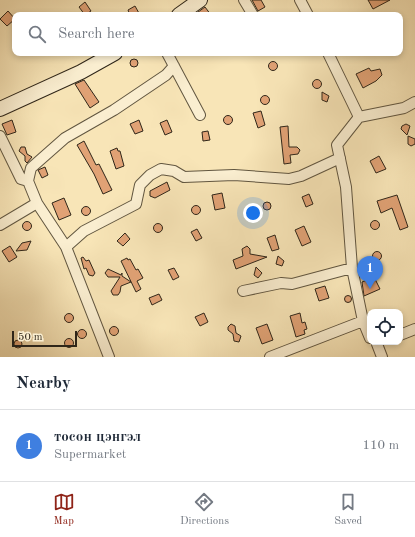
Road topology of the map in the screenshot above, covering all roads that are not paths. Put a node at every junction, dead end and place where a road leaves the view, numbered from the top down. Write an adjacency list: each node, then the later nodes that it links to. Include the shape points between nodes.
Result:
1 (200, 0): 4 (main road)
2 (244, 0): 5 (street)
3 (300, 0): 6 (street)
4 (183, 12)
5 (251, 12)
6 (306, 12)
7 (110, 56): 12 (main road)
8 (169, 56): 10 (street)
9 (329, 56): 14 (street)
10 (174, 66): 13 (street); 17 (street, via 166,75 114,110 65,138 31,168)
11 (415, 102): 14 (street, via 404,108)
12 (0, 109)
13 (200, 115)
14 (359, 117): 16 (street, via 337,145)
15 (0, 136): 17 (street, via 21,179)
16 (340, 158): 20 (street, via 289,179 234,174 184,177 174,171 161,169 140,185 136,204 84,231); 21 (street, via 346,187)
17 (28, 181): 18 (street)
18 (37, 203): 19 (street); 20 (street)
19 (0, 225)
20 (66, 248): 28 (street)
21 (352, 268): 22 (street, via 292,284 281,283); 23 (street)
22 (243, 291)
23 (363, 321): 24 (street); 29 (street)
24 (367, 327)
25 (415, 329): 26 (street)
26 (403, 334)
27 (377, 345): 30 (street)
28 (108, 357)
29 (270, 357)
30 (382, 357)

